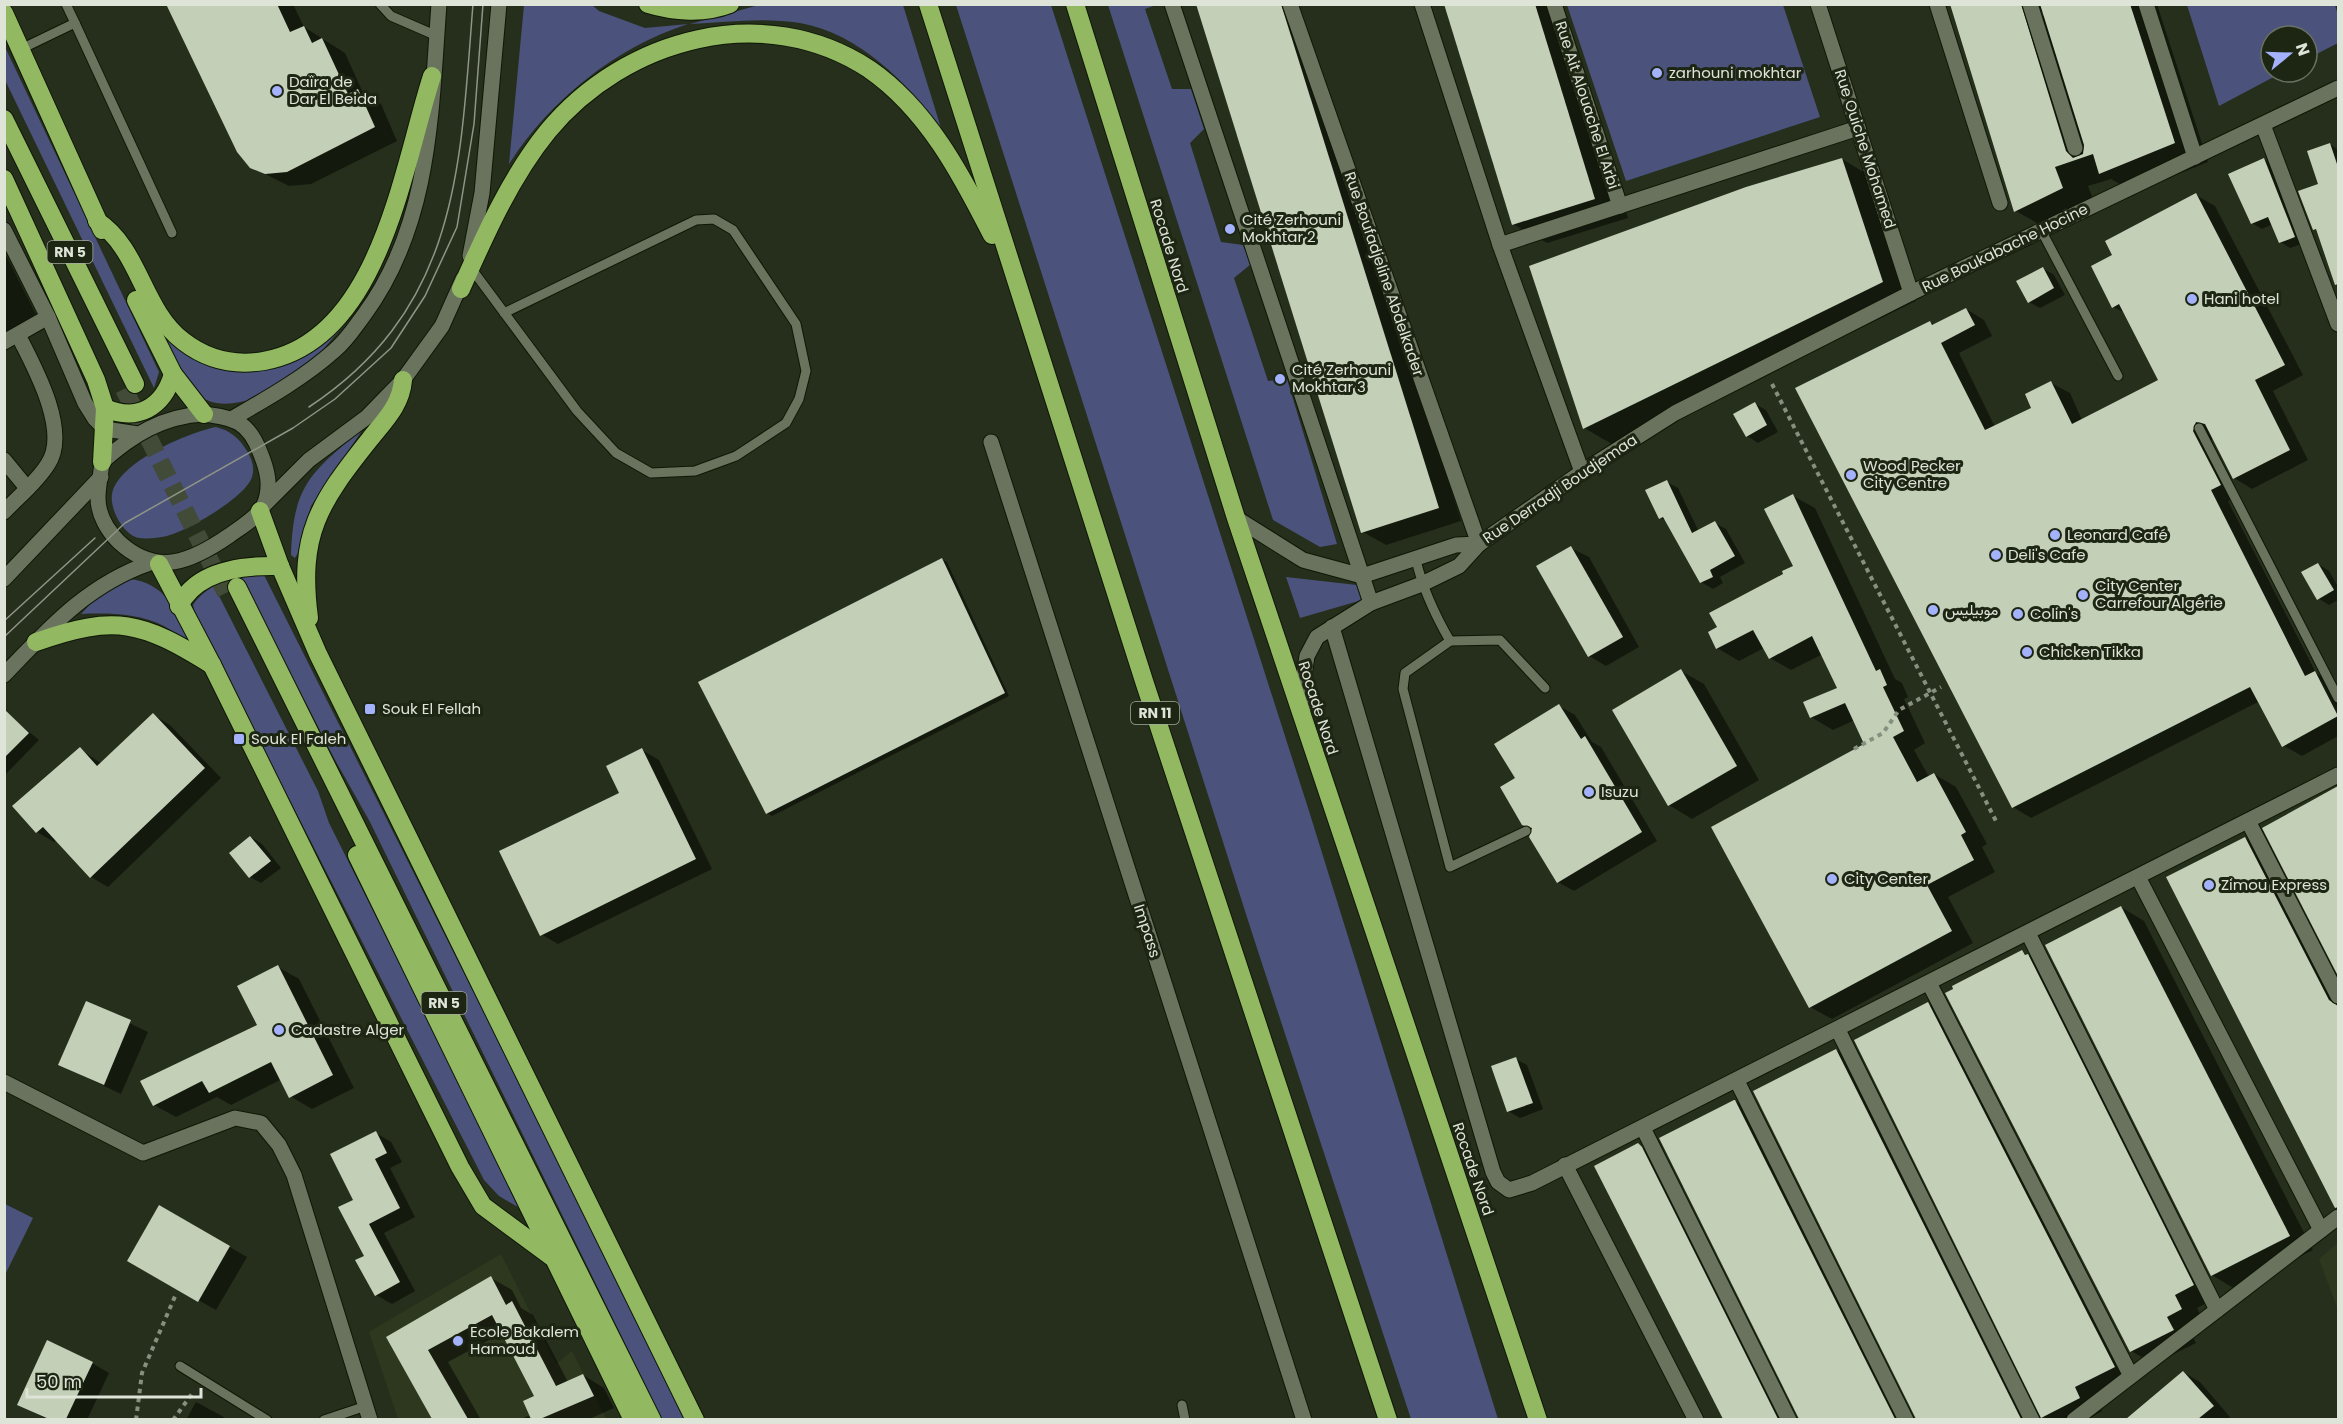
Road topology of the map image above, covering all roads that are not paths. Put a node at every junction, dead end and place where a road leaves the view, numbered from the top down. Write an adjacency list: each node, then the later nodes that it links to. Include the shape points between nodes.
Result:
1 (66, 4): 18 (lane)
2 (380, 4): 19 (lane, via 391,16)
3 (439, 4): 19 (street)
4 (499, 4): 39 (street, via 482,193)
5 (648, 4): 6 (highway, via 698,10)
6 (730, 4)
7 (928, 4): 38 (highway, RN 11)
8 (1075, 4): 63 (highway, Rocade Nord)
9 (1172, 4): 68 (street)
10 (1290, 4): 64 (street, Rue Boufadjeline Abdelkader)
11 (1422, 4): 36 (street)
12 (1554, 4): 31 (street, Rue Ait Alouache El Arbi)
13 (1818, 4): 25 (street, Rue Ouiche Mohamed)
14 (1937, 4): 30 (street)
15 (2030, 4): 27 (street)
16 (2146, 4): 28 (street)
17 (4, 14): 20 (highway)
18 (75, 24): 20 (lane); 35 (lane)
19 (437, 36): 21 (street)
20 (21, 49): 32 (highway)
21 (432, 76): 32 (highway, via 392,213 367,273 328,330 279,358 234,363 209,357 183,342 156,312 120,241); 52 (street, via 422,185 388,280 337,349 299,378)
22 (2338, 88): 24 (street, Rue Boukabache Hocine)
23 (4, 119): 26 (highway, RN 5, via 129,387)
24 (2263, 124): 28 (street, Rue Boukabache Hocine); 43 (street)
25 (1858, 128): 31 (street); 40 (street, Rue Ouiche Mohamed)
26 (4, 142)
27 (2075, 148)
28 (2194, 157): 34 (street, Rue Boukabache Hocine)
29 (4, 178): 49 (highway, via 86,356)
30 (2000, 203)
31 (1620, 206): 36 (street)
32 (97, 220): 46 (highway)
33 (4, 230): 42 (street)
34 (2041, 230): 40 (street, Rue Boukabache Hocine); 47 (lane)
35 (172, 233)
36 (1500, 245): 59 (street)
37 (471, 267): 38 (highway, via 530,155 592,88 614,70 665,47 745,31 814,42 885,82 924,121 967,185); 39 (highway); 41 (lane)
38 (1017, 284): 109 (highway, RN 11)
39 (461, 289): 48 (street, via 442,326)
40 (1911, 293): 50 (street, Rue Boukabache Hocine)
41 (504, 313): 41 (lane, via 577,411 608,445 651,473 695,471 736,456 786,423 800,399 806,371 796,324 733,230 714,219 696,220)
42 (48, 317): 44 (street); 54 (street, via 85,403)
43 (2338, 324)
44 (18, 335): 45 (street); 60 (street, via 38,374 56,436 49,463)
45 (4, 342)
46 (173, 374): 49 (highway, via 160,402 148,410 126,415); 51 (highway)
47 (2118, 376)
48 (403, 380): 61 (street, via 367,417 309,460); 76 (highway, via 399,402 336,482 313,525 304,577 309,623)
49 (105, 408): 54 (highway)
50 (1675, 413): 59 (street, Rue Derradji Boudjemaa)
51 (204, 414): 52 (street); 55 (street, via 174,418)
52 (232, 418): 61 (street, via 255,441 268,471 269,486)
53 (2199, 428): 80 (lane)
54 (105, 429): 55 (street); 58 (highway)
55 (138, 434): 58 (street)
56 (990, 442): 108 (street, Impass)
57 (4, 460): 60 (street)
58 (101, 470): 66 (street, via 98,500 106,528 133,555); 69 (street)
59 (1582, 472): 64 (street, Rue Derradji Boudjemaa)
60 (27, 488): 62 (street)
61 (262, 508): 66 (street, via 210,548 182,559); 67 (highway)
62 (4, 512)
63 (1236, 518): 68 (street, via 1303,560); 81 (highway, Rocade Nord)
64 (1479, 544): 65 (street, Rue Derradji Boudjemaa, via 1456,544); 70 (street, via 1459,566)
65 (1416, 560): 68 (street, Rue Derradji Boudjemaa); 70 (lane)
66 (155, 563): 72 (highway, RN 5); 75 (street, via 121,573 87,595)
67 (280, 566): 72 (highway, via 244,566 208,578 188,592); 76 (highway)
68 (1362, 576): 71 (street)
69 (4, 579)
70 (1422, 584): 71 (street); 74 (lane)
71 (1371, 603): 73 (street)
72 (179, 606): 77 (highway, RN 5)
73 (1332, 627): 81 (street, via 1317,637 1307,656 1302,688); 93 (street, via 1493,1172 1509,1190)
74 (1450, 641): 79 (lane, via 1500,640); 84 (lane, via 1406,673 1403,689 1449,867)
75 (36, 642): 77 (highway, via 78,628 117,624 164,638); 78 (street)
76 (318, 654): 106 (highway)
77 (213, 667): 96 (highway, RN 5, via 460,1167 483,1206)
78 (4, 675)
79 (1545, 688)
80 (2338, 698)
81 (1306, 731): 110 (highway, Rocade Nord)
82 (2338, 775): 83 (street)
83 (2248, 821): 85 (street); 88 (street)
84 (1526, 831)
85 (2138, 877): 86 (street); 95 (street)
86 (2028, 933): 87 (street); 97 (street)
87 (1929, 983): 89 (street); 99 (street)
88 (2338, 996)
89 (1838, 1030): 90 (street); 114 (street)
90 (1737, 1081): 92 (street); 113 (street)
91 (4, 1082): 101 (street, via 143,1153 235,1118 261,1123 279,1145 294,1175)
92 (1643, 1128): 93 (street); 112 (street)
93 (1565, 1165): 111 (street)
94 (2338, 1217): 95 (street)
95 (2321, 1230): 97 (street)
96 (555, 1260): 104 (highway, RN 5); 105 (highway, RN 5, via 232,590)
97 (2217, 1310): 99 (street)
98 (180, 1366): 102 (lane)
99 (2131, 1376): 115 (street)
100 (1182, 1405): 107 (lane)
101 (368, 1413): 103 (lane)
102 (267, 1419)
103 (324, 1419)
104 (633, 1419)
105 (652, 1419)
106 (695, 1419)
107 (1185, 1419)
108 (1304, 1419)
109 (1388, 1419)
110 (1538, 1419)
111 (1696, 1419)
112 (1789, 1419)
113 (1906, 1419)
114 (2032, 1419)
115 (2074, 1419)

